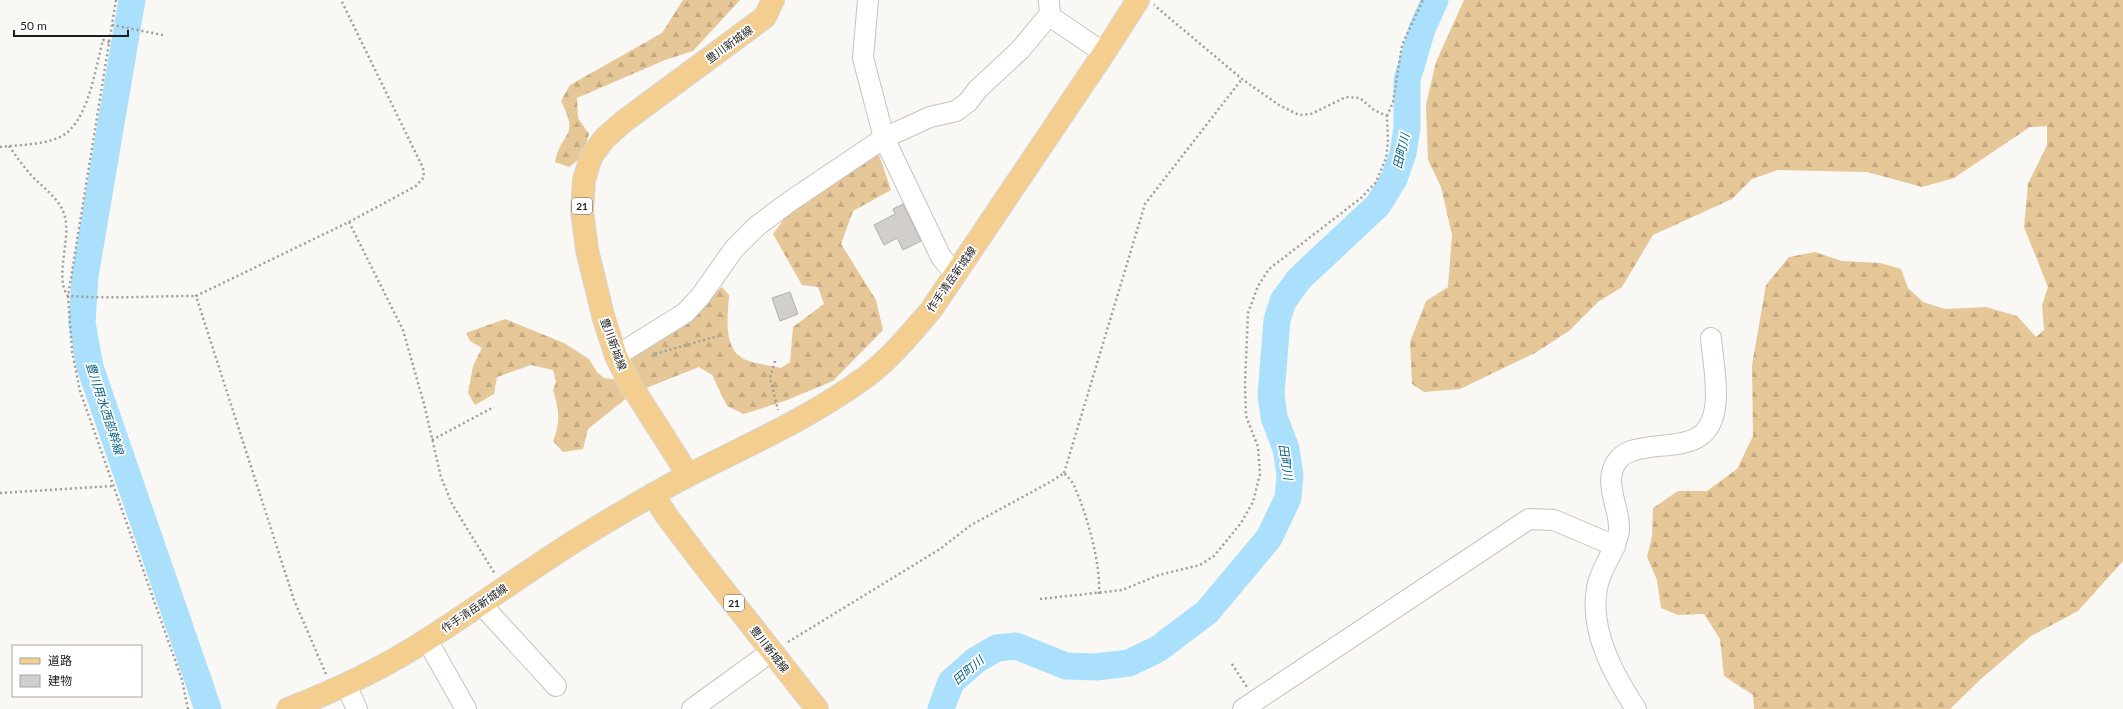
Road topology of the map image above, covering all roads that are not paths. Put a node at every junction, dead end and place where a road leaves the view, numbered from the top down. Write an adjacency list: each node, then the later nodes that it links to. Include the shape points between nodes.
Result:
1 (773, 0): 9 (main road, 豊川新城線 / 21, via 765,17 623,122 604,139 591,157 584,180 582,211 587,250)
2 (868, 0): 6 (street, via 863,58)
3 (1145, 2): 5 (main road, 作手清岳新城線)
4 (1050, 7): 5 (street); 6 (street, via 1020,50 978,89 968,102 956,111 925,119)
5 (1104, 53): 7 (main road, 作手清岳新城線)
6 (884, 138): 7 (street, via 941,257); 9 (street, via 757,226 734,249 700,297 685,313)
7 (956, 275): 10 (main road, 作手清岳新城線, via 931,310 892,354 857,383 787,426)
8 (1711, 338): 12 (street, via 1716,401 1710,427 1700,437 1686,442 1633,449 1618,460 1612,472 1611,491 1619,531)
9 (616, 356): 10 (main road, 豊川新城線 / 21, via 629,382)
10 (687, 476): 11 (main road)
11 (653, 494): 13 (main road, 作手清岳新城線, via 547,558); 15 (main road, 豊川新城線 / 21, via 700,560)
12 (1615, 546): 23 (street, via 1554,520 1529,519); 24 (street, via 1597,587 1595,602 1609,664)
13 (480, 603): 14 (main road, 作手清岳新城線); 16 (street)
14 (427, 640): 17 (main road, 作手清岳新城線); 20 (street)
15 (772, 651): 21 (street); 22 (main road, 豊川新城線 / 21)
16 (556, 686)
17 (339, 688): 18 (main road, 作手清岳新城線); 19 (street)
18 (288, 709)
19 (357, 709)
20 (466, 709)
21 (692, 709)
22 (817, 709)
23 (1243, 709)
24 (1636, 709)

